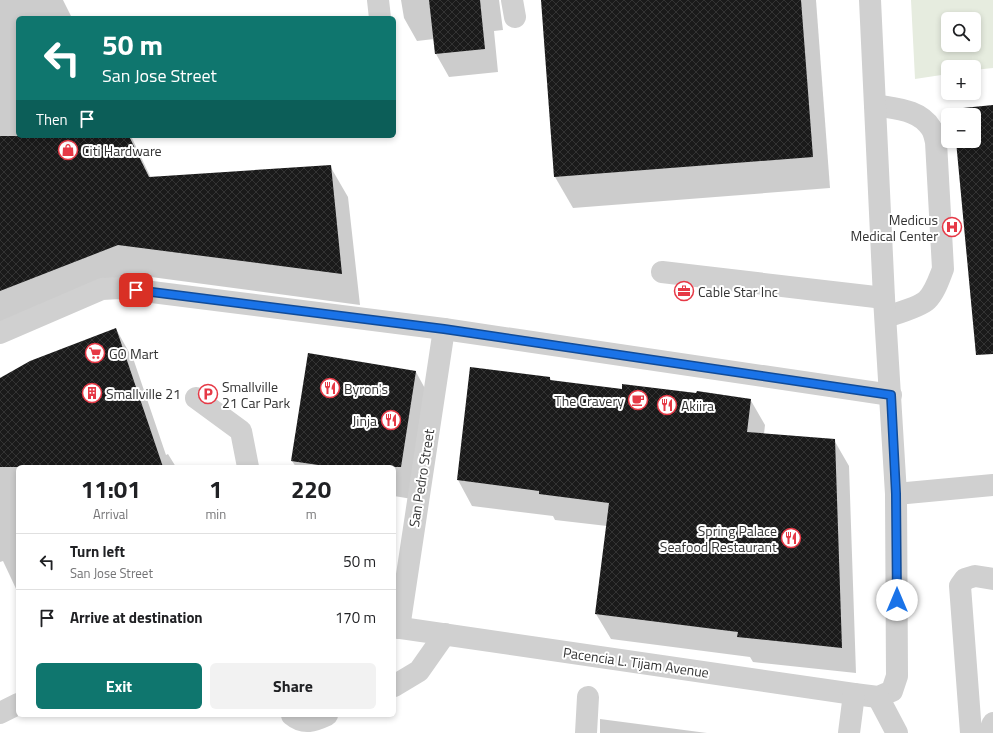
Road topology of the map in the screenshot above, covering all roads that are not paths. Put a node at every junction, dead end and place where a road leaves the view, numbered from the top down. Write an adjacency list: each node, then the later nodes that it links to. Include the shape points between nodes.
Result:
1 (378, 0): 3 (street)
2 (870, 0): 4 (street)
3 (380, 16)
4 (875, 105): 6 (street); 6 (street, via 910,112 921,117 931,128 936,142 943,269 927,301 908,310)
5 (662, 272): 6 (street)
6 (885, 308): 9 (street)
7 (444, 329): 8 (street, via 120,288 102,289); 9 (street); 15 (street, San Pedro Street)
8 (0, 333)
9 (891, 395): 13 (street)
10 (196, 398): 11 (street, via 241,431)
11 (248, 465)
12 (993, 486): 13 (street)
13 (896, 494): 20 (street, via 897,676 892,690)
14 (993, 578): 29 (street, via 975,576 965,579 960,586)
15 (396, 627): 16 (street, Pacencia L. Tijam Avenue)
16 (445, 634): 17 (street, via 419,671); 18 (street, Pacencia L. Tijam Avenue)
17 (396, 685)
18 (854, 694): 20 (street, Pacencia L. Tijam Avenue); 27 (street)
19 (588, 697): 26 (street)
20 (878, 697): 28 (street)
21 (16, 705): 22 (street)
22 (0, 713)
23 (294, 717): 24 (street, via 299,721 313,721)
24 (322, 717)
25 (993, 723): 30 (street)
26 (586, 733)
27 (849, 733)
28 (897, 733)
29 (971, 733)
30 (989, 733)

